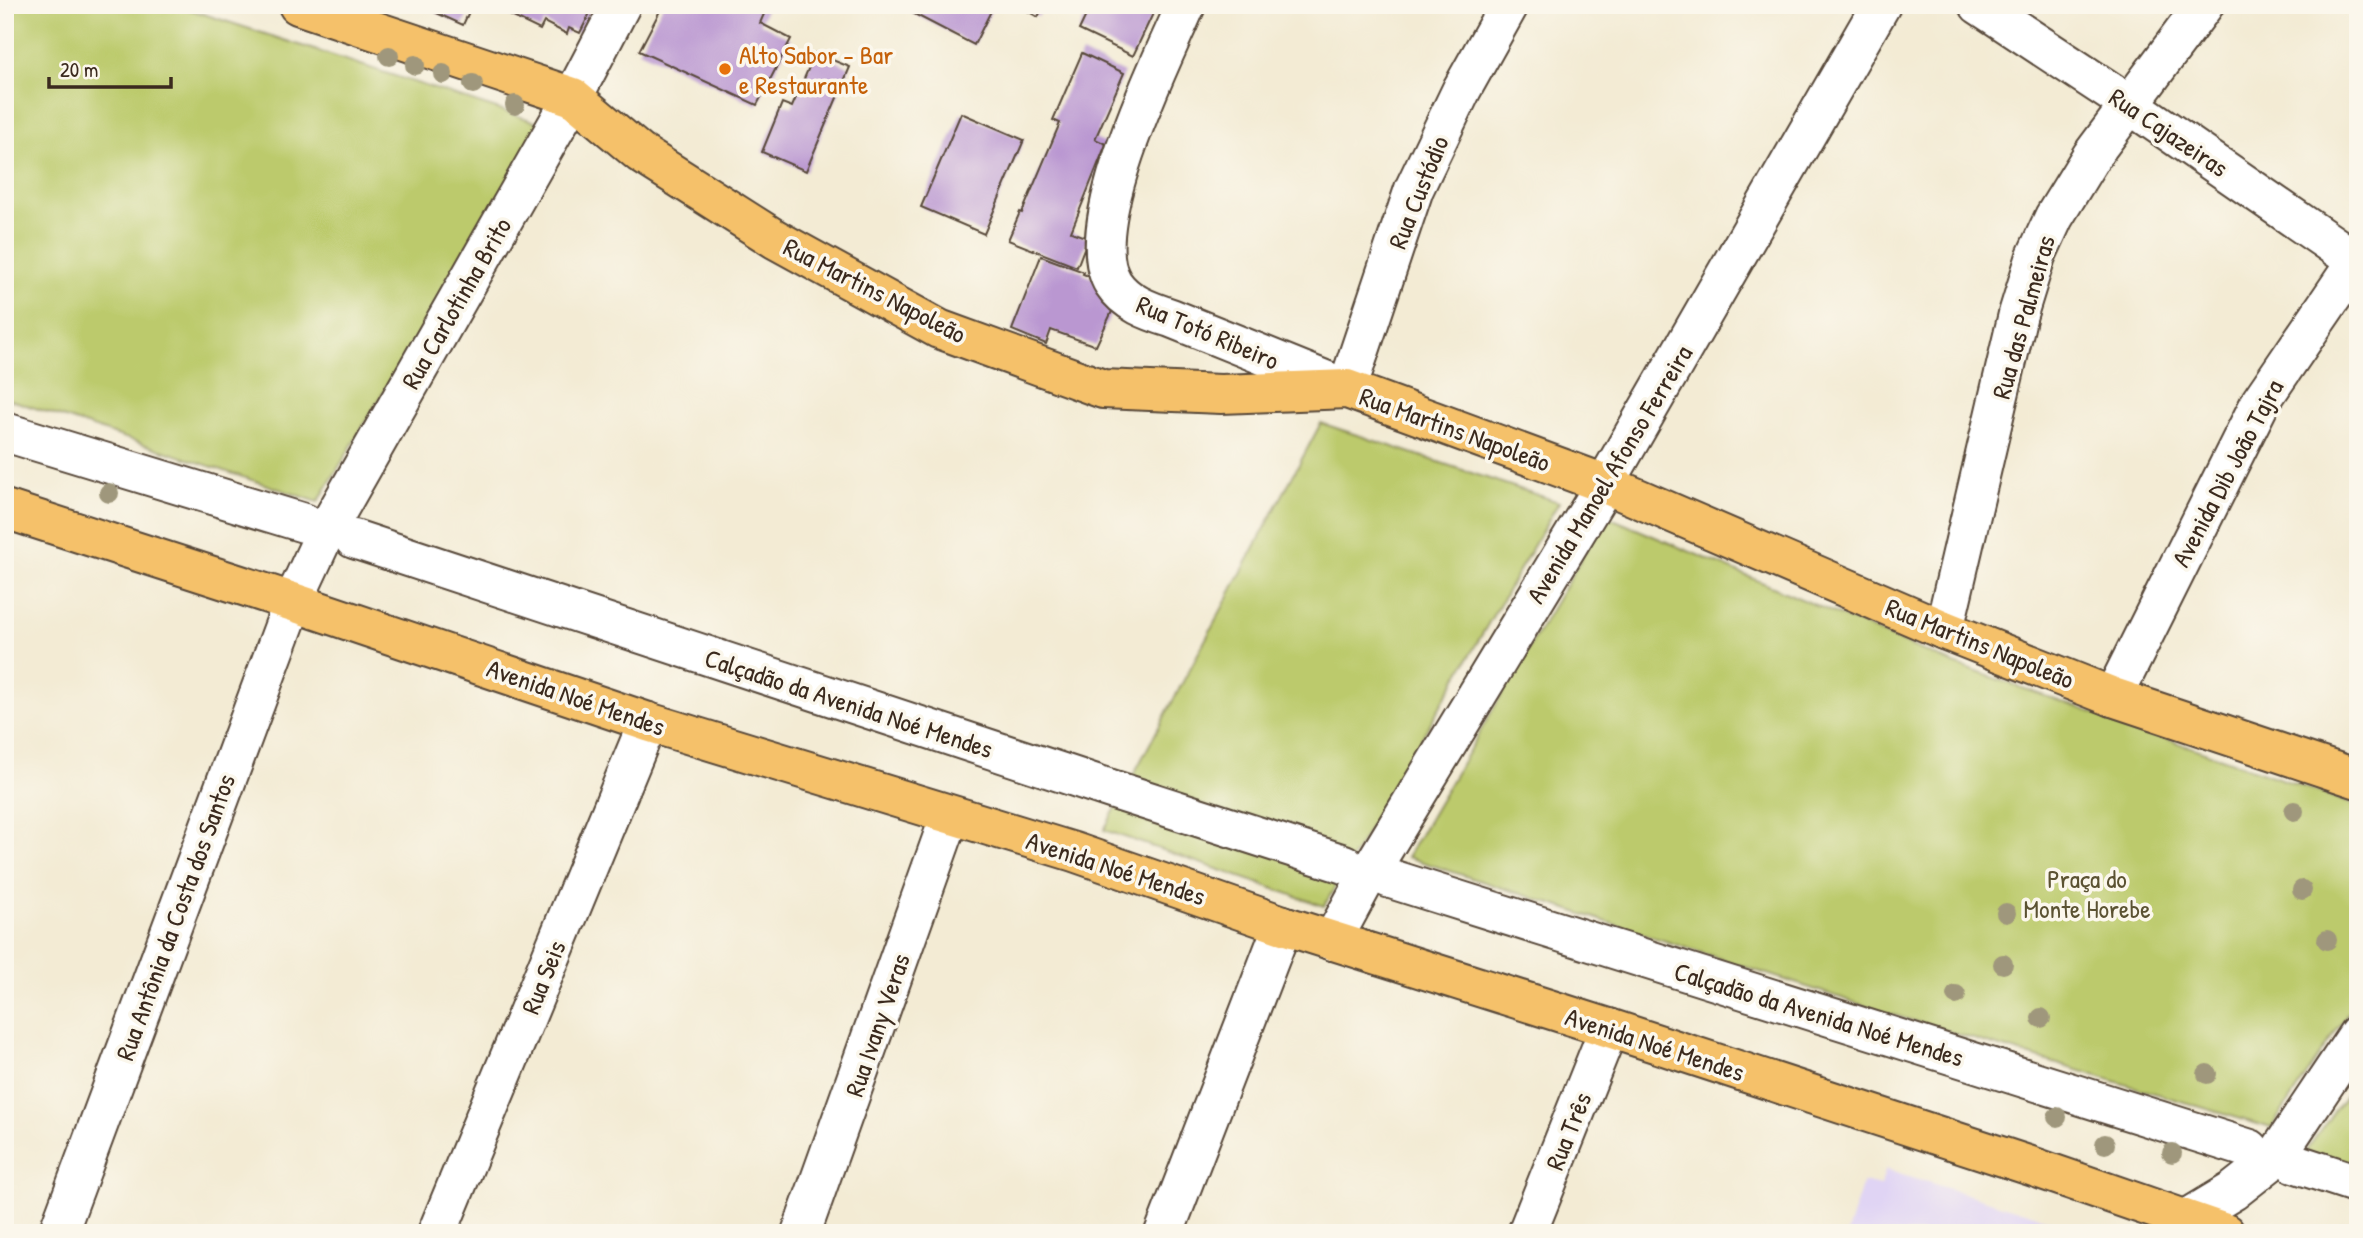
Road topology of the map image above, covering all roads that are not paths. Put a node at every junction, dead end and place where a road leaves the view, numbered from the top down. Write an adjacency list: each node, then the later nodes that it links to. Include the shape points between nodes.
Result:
1 (298, 5): 8 (main road)
2 (621, 5): 8 (street, Rua Carlotinha Brito)
3 (1186, 5): 11 (street, Rua Totó Ribeiro, via 1132,127 1114,186 1105,248 1112,282 1146,310)
4 (1510, 5): 11 (street, Rua Custódio, via 1462,89 1414,189)
5 (1881, 5): 13 (street, Avenida Manoel Afonso Ferreira)
6 (1979, 5): 9 (street, Rua Cajazeiras)
7 (2204, 5): 9 (street, Rua das Palmeiras)
8 (573, 97): 11 (main road, Rua Martins Napoleão, via 640,153 775,239 939,328 1103,389 1221,394); 17 (street, Rua Carlotinha Brito, via 326,531)
9 (2129, 104): 10 (street, Rua Cajazeiras); 18 (street, Rua das Palmeiras, via 2060,207 2036,256 2018,314)
10 (2357, 260): 19 (street, Avenida Dib João Tajra, via 2261,401)
11 (1347, 389): 13 (main road, Rua Martins Napoleão)
12 (5, 432): 15 (street)
13 (1605, 484): 18 (main road, Rua Martins Napoleão); 26 (street, Avenida Manoel Afonso Ferreira)
14 (5, 509): 17 (main road, Avenida Noé Mendes)
15 (304, 523)
16 (354, 540): 23 (street, Calçadão da Avenida Noé Mendes)
17 (293, 601): 20 (main road, Avenida Noé Mendes); 33 (street, Rua Antônia da Costa dos Santos)
18 (1944, 630): 19 (main road, Rua Martins Napoleão)
19 (2113, 697): 21 (main road, Rua Martins Napoleão)
20 (648, 722): 22 (main road, Avenida Noé Mendes); 34 (street, Rua Seis)
21 (2358, 779)
22 (950, 816): 25 (main road, Avenida Noé Mendes, via 1074,852); 35 (street, Rua Ivany Veras)
23 (1344, 864)
24 (1388, 878): 29 (street, Calçadão da Avenida Noé Mendes)
25 (1283, 925): 26 (main road, Avenida Noé Mendes); 36 (street)
26 (1332, 941): 27 (main road, Avenida Noé Mendes)
27 (1609, 1028): 32 (main road, Avenida Noé Mendes, via 2031,1166); 37 (street, Rua Três)
28 (2358, 1034): 32 (street, via 2275,1158)
29 (2250, 1149)
30 (2294, 1163): 31 (street)
31 (2358, 1184)
32 (2183, 1226): 38 (main road, Avenida Noé Mendes)
33 (58, 1233)
34 (437, 1233)
35 (801, 1233)
36 (1164, 1233)
37 (1527, 1233)
38 (2225, 1233)

